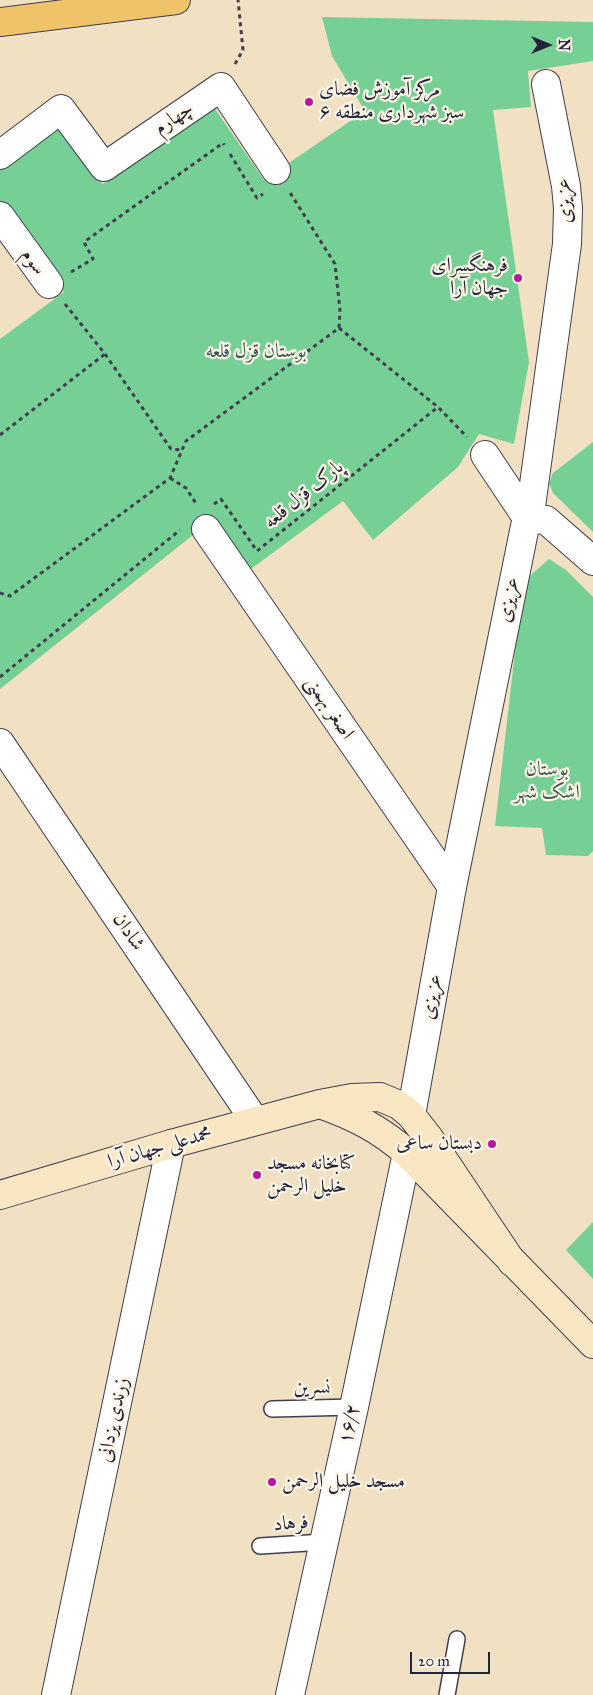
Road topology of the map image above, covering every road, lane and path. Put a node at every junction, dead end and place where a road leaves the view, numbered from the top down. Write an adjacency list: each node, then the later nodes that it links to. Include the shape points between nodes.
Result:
1 (176, 0): 3 (highway)
2 (238, 0): 4 (path)
3 (0, 22)
4 (243, 50)
5 (546, 84): 18 (street, عزیزی, via 566,186 567,244)
6 (0, 155): 7 (street, چهارم, via 61,109 104,167 221,87)
7 (279, 175): 9 (path, via 256,198 223,142 84,242 94,259); 10 (path, via 335,264 340,310)
8 (0, 216): 9 (street, سوم)
9 (49, 284): 11 (path)
10 (338, 328): 12 (path); 14 (path, via 186,441)
11 (105, 354): 13 (path); 14 (path, via 172,449)
12 (438, 407): 15 (path); 17 (path, پارک قزل قلعه, via 258,551 221,498)
13 (0, 435)
14 (182, 450): 16 (path)
15 (485, 456): 18 (street)
16 (170, 478): 17 (path, via 186,488); 20 (path, via 10,596)
17 (200, 519): 21 (path); 23 (street, اصغر بهمنی)
18 (529, 521): 19 (street, via 546,520); 23 (street, عزیزی, via 522,532)
19 (593, 561)
20 (0, 593)
21 (0, 677)
22 (0, 743): 26 (street, شادان)
23 (452, 887): 25 (street, عزیزی)
24 (320, 1104): 25 (main road, محمدعلی جهان آرا, via 380,1097); 26 (main road, محمدعلی جهان آرا); 28 (main road, via 375,1128)
25 (411, 1115): 30 (main road, محمدعلی جهان آرا)
26 (255, 1121): 27 (main road, محمدعلی جهان آرا)
27 (171, 1144): 29 (main road, محمدعلی جهان آرا); 37 (street, زرندی یزدانی)
28 (407, 1153): 30 (main road); 32 (street, ۱۶/۲)
29 (0, 1195)
30 (512, 1262): 31 (main road)
31 (593, 1344)
32 (354, 1407): 33 (lane, نسرین); 34 (street, ۱۶/۲)
33 (272, 1408)
34 (324, 1542): 35 (lane, فرهاد); 38 (street, ۱۶/۲)
35 (260, 1546)
36 (457, 1639): 39 (lane)
37 (56, 1695)
38 (290, 1695)
39 (447, 1695)

